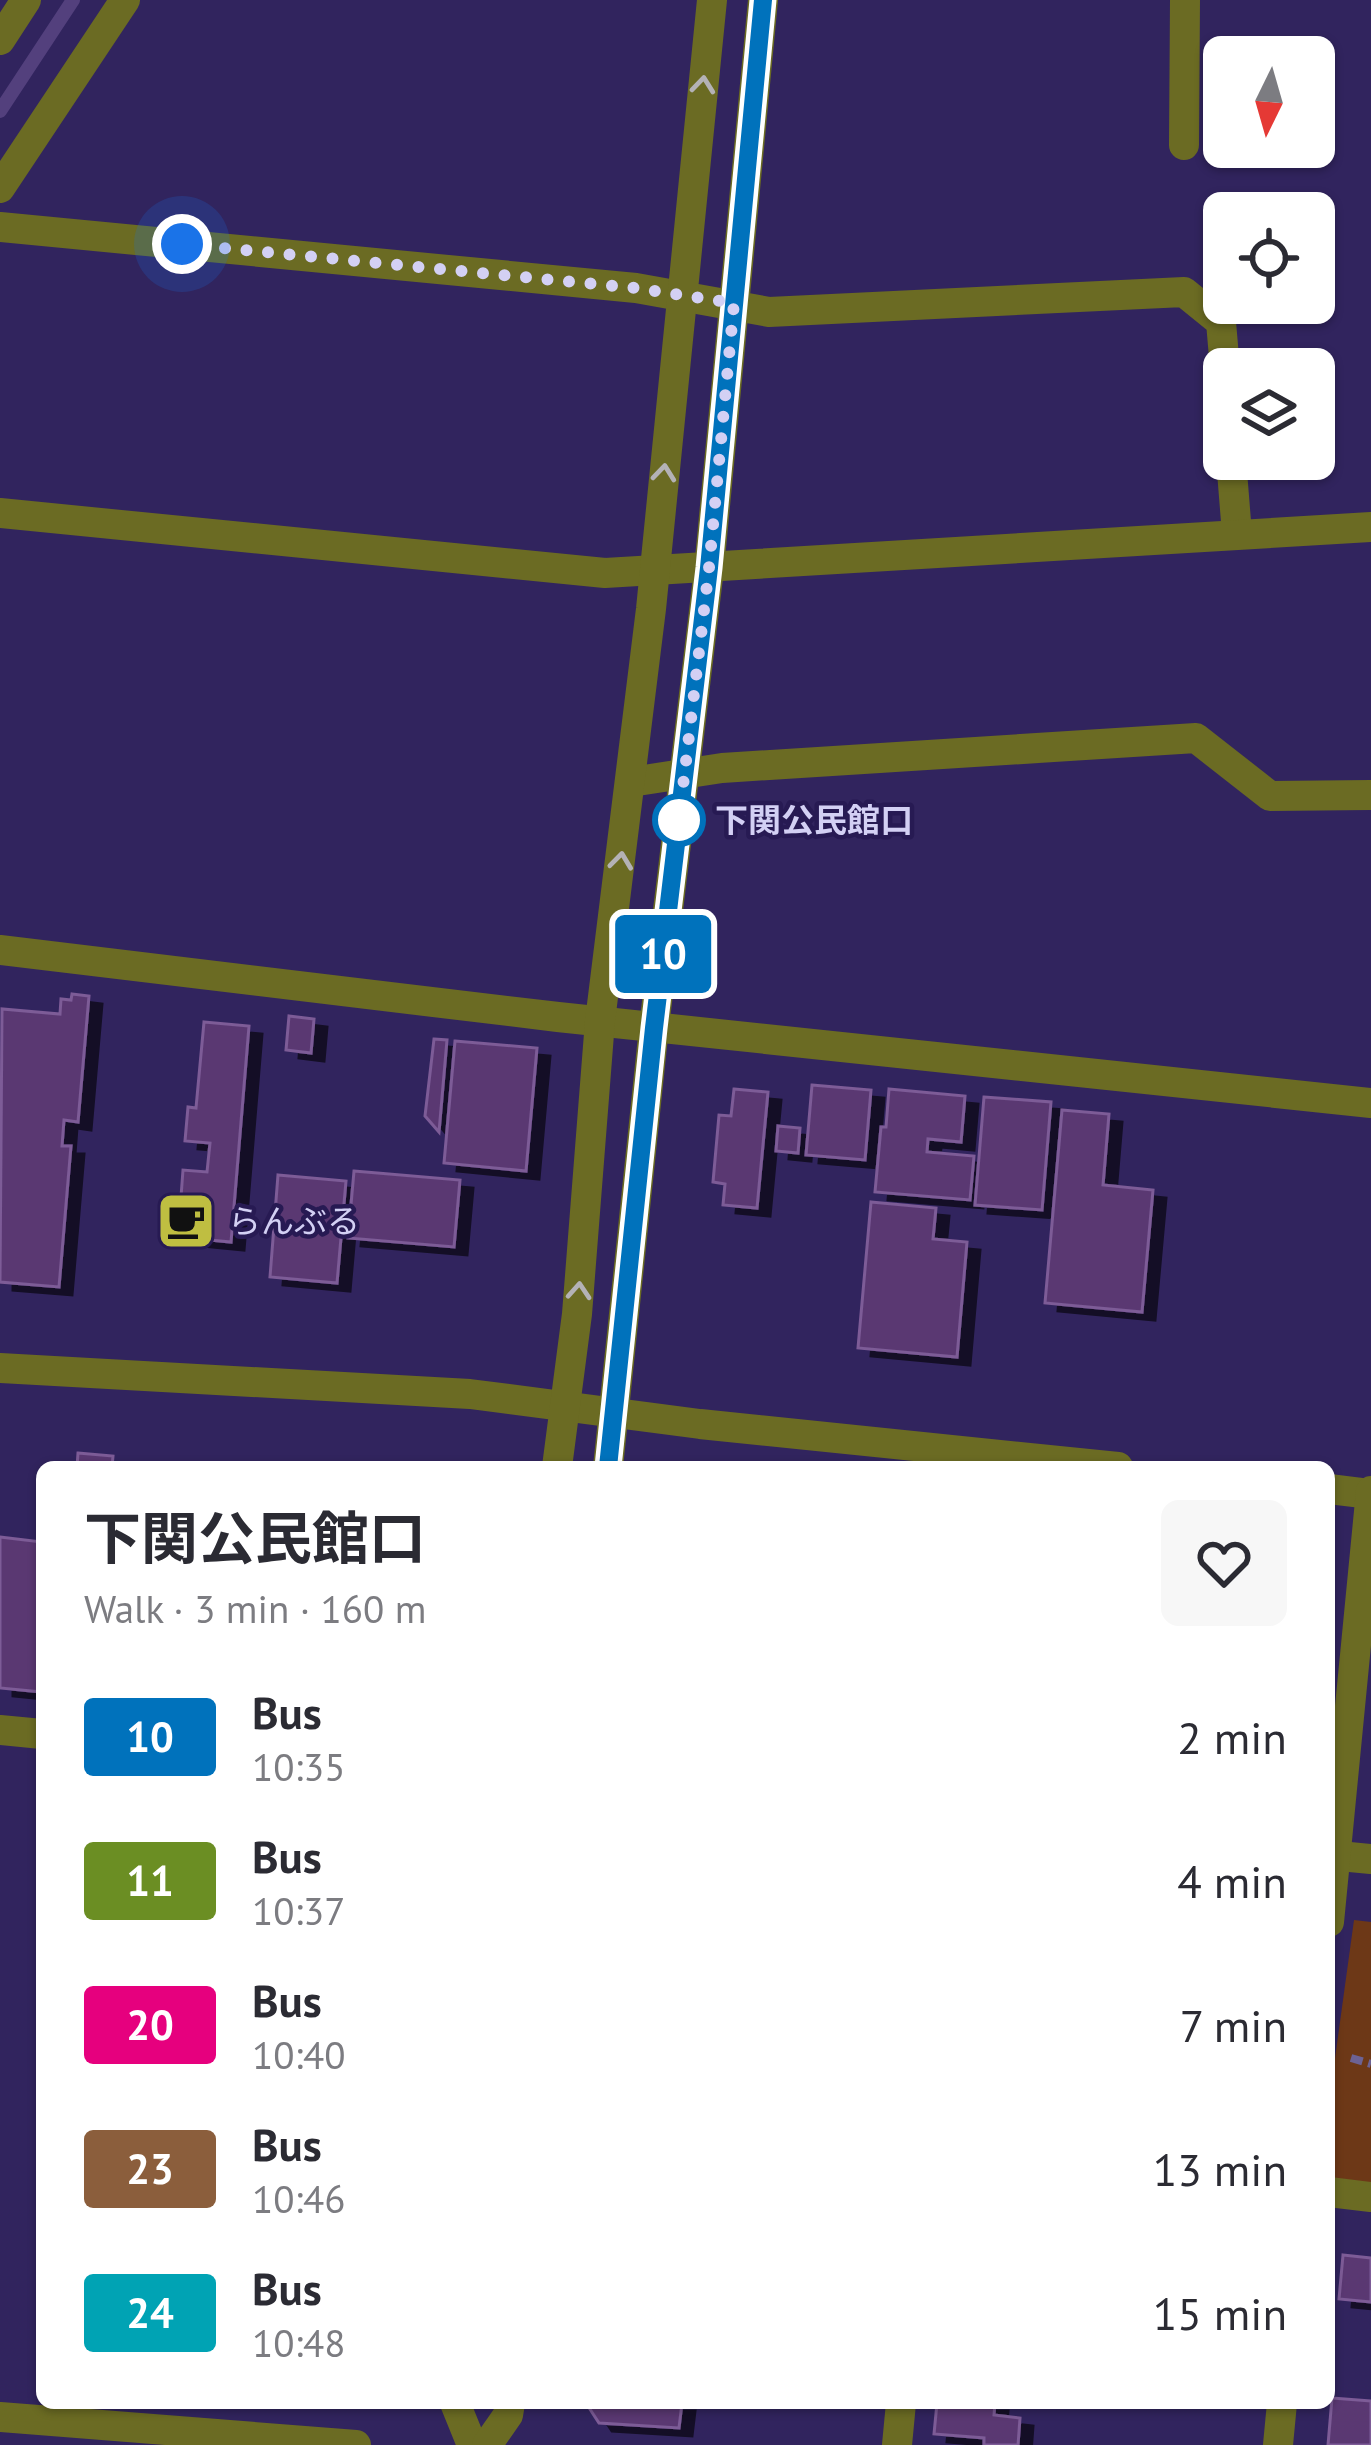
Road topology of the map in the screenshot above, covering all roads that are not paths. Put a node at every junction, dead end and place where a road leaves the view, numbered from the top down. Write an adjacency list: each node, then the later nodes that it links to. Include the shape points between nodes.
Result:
1 (26, 0): 6 (street)
2 (125, 0): 8 (street)
3 (712, 0): 10 (street, one-way to 3)
4 (763, 0): 11 (street)
5 (1184, 0): 7 (street)
6 (0, 40)
7 (1184, 145)
8 (0, 188)
9 (0, 227): 10 (street)
10 (682, 295): 11 (street); 18 (street, one-way to 10)
11 (734, 303): 12 (street, via 769,312 1184,292 1221,322); 17 (street)
12 (1223, 348)
13 (1233, 480): 16 (street)
14 (0, 513): 18 (street)
15 (1371, 527): 16 (street)
16 (1237, 534): 17 (street)
17 (709, 568): 18 (street); 19 (street)
18 (655, 572): 20 (street)
19 (684, 773): 20 (street); 21 (street, via 1196,738 1270,796); 24 (street)
20 (631, 782): 23 (street, one-way to 20)
21 (1371, 795)
22 (0, 950): 23 (street)
23 (600, 1021): 24 (street); 27 (street, one-way to 23)
24 (654, 1028): 25 (street); 28 (street)
25 (1371, 1103)
26 (0, 1368): 27 (street)
27 (563, 1406): 28 (street); 29 (street)
28 (613, 1411): 30 (street); 31 (street)
29 (558, 1461)
30 (609, 1461)
31 (1064, 1461)
32 (1335, 1490): 33 (street)
33 (1371, 1493): 36 (street)
34 (0, 1730): 35 (street)
35 (36, 1733)
36 (1335, 1827)
37 (1335, 1855): 38 (street)
38 (1371, 1859)
39 (1335, 2193): 40 (street)
40 (1371, 2197)
41 (457, 2409): 48 (street)
42 (509, 2409): 49 (street)
43 (900, 2409): 50 (street)
44 (1281, 2409): 51 (street)
45 (0, 2417): 46 (street)
46 (195, 2439): 47 (street)
47 (356, 2445)
48 (472, 2445)
49 (487, 2445)
50 (897, 2445)
51 (1278, 2445)

